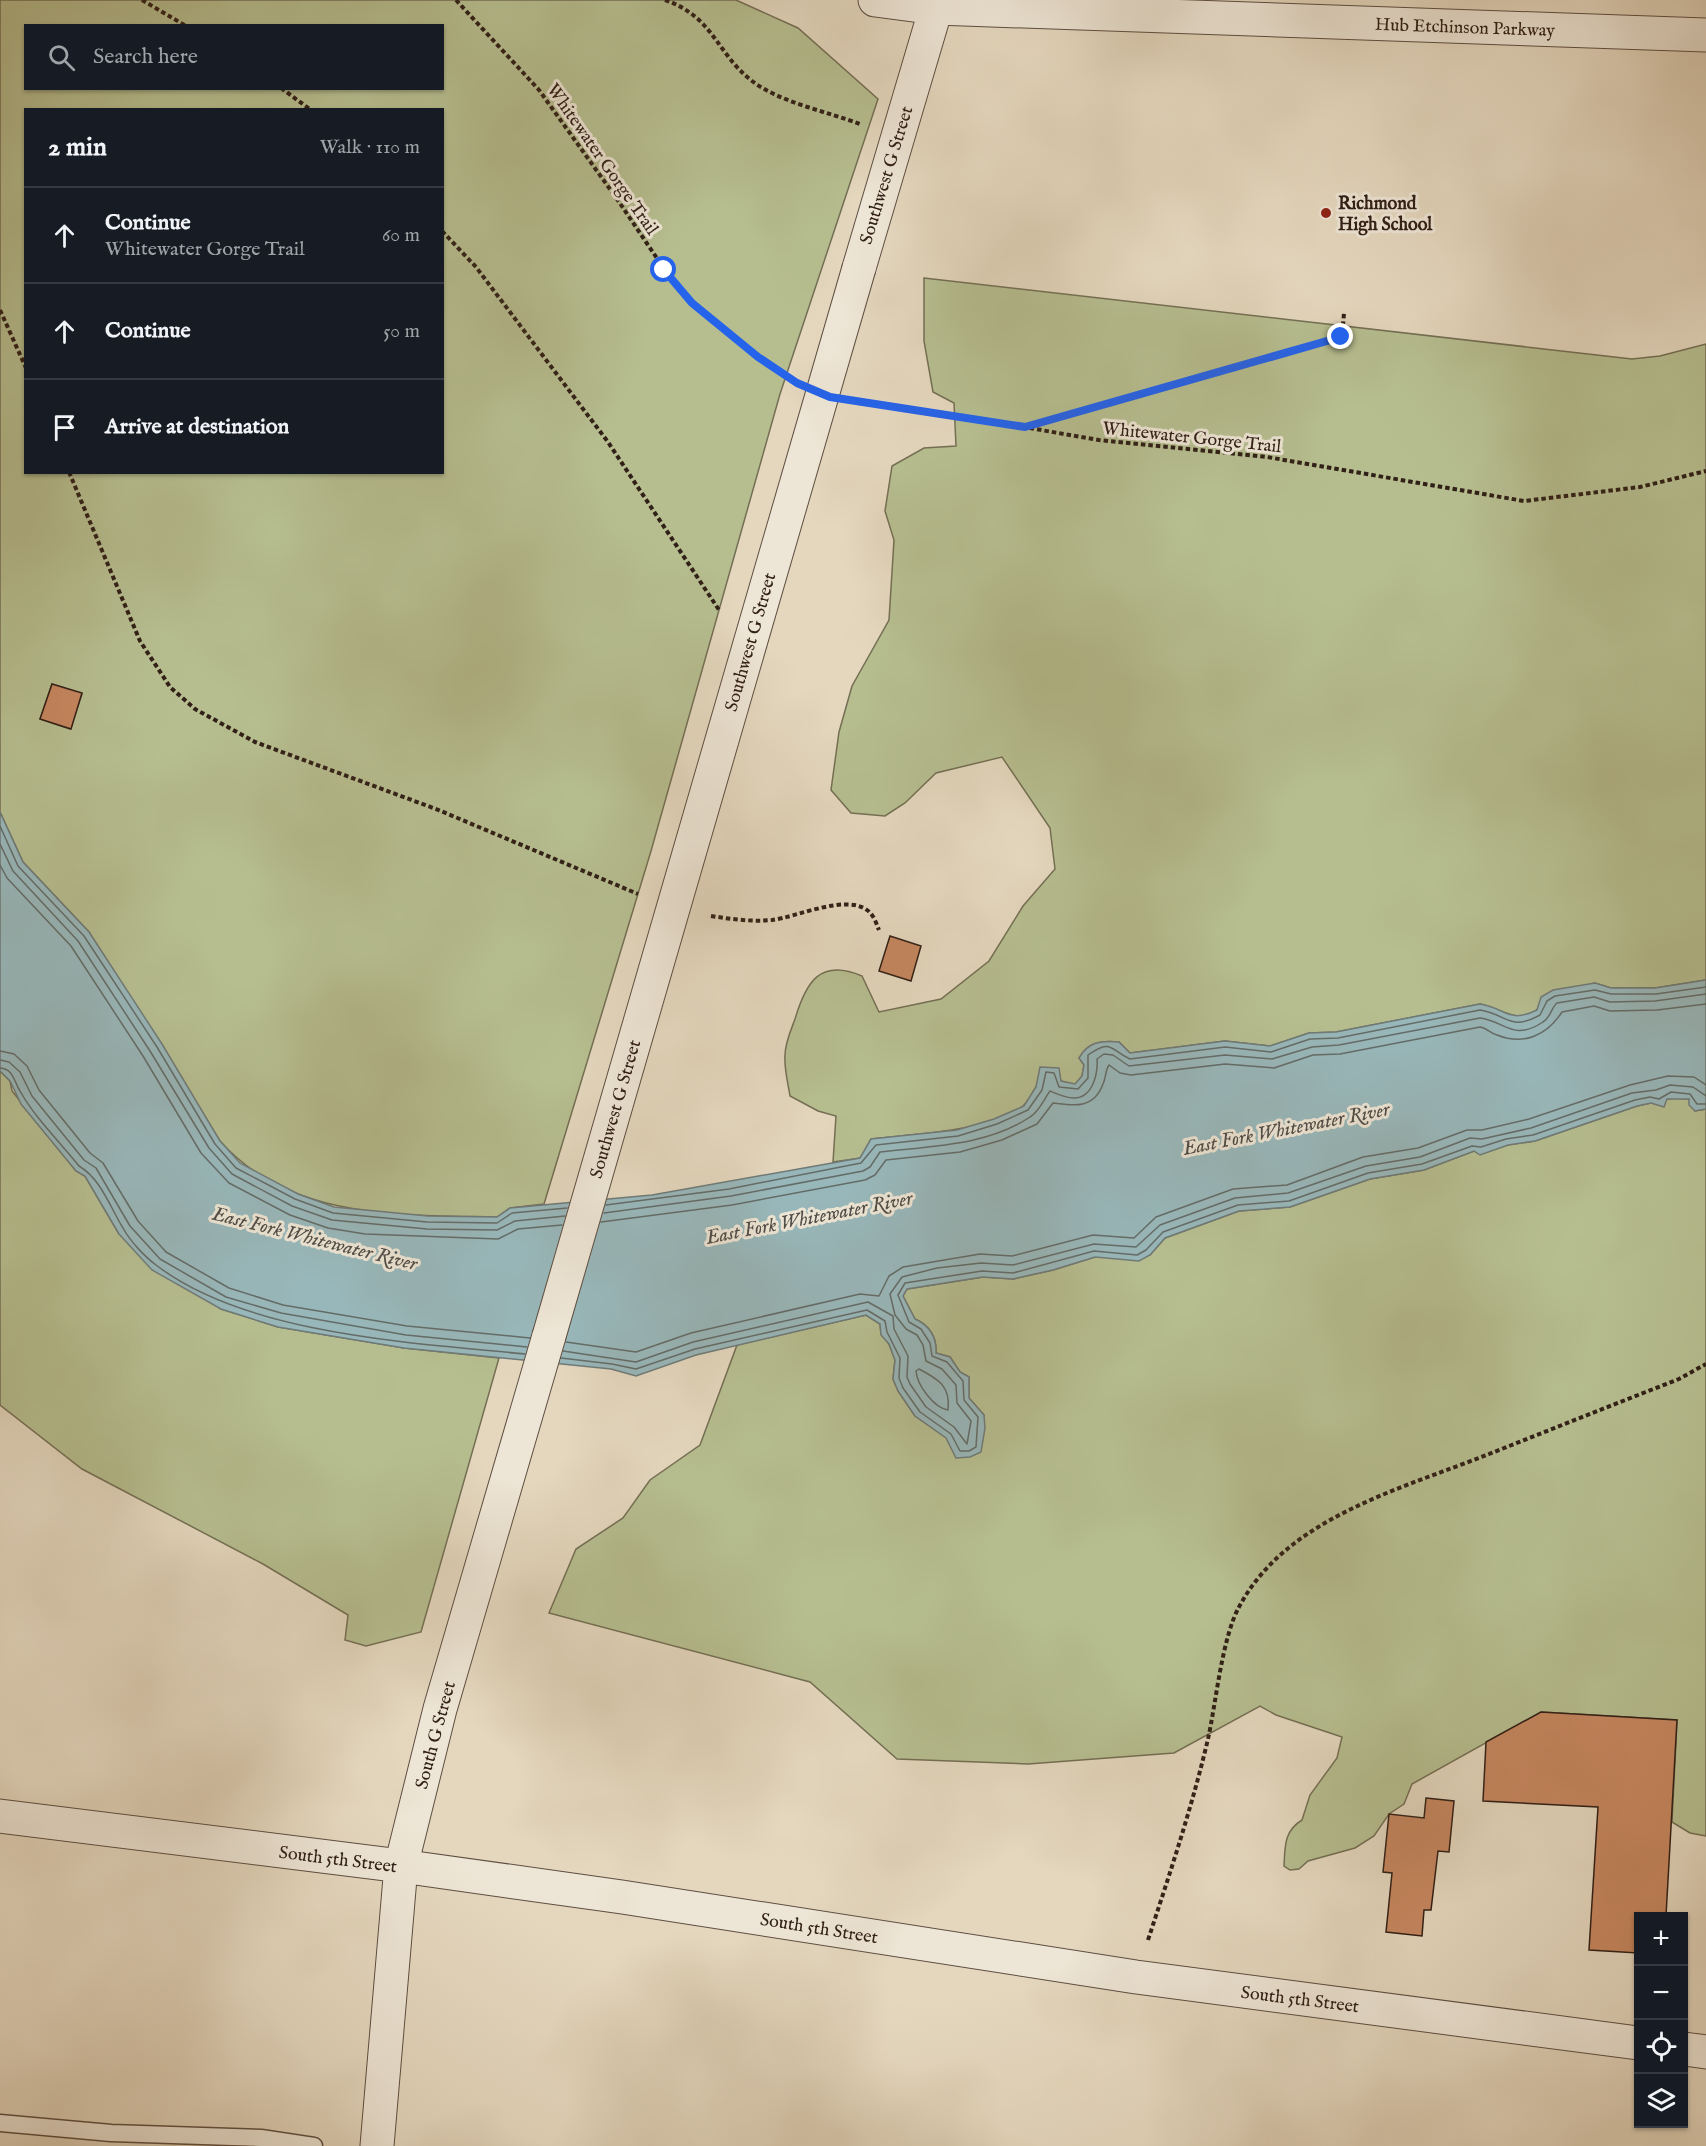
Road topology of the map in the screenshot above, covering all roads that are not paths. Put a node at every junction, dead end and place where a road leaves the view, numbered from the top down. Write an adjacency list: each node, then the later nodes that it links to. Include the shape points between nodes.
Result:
1 (875, 0): 2 (street)
2 (936, 8): 3 (street, Hub Etchinson Parkway); 4 (street, Southwest G Street, bridge)
3 (1706, 35)
4 (549, 1335): 6 (street, South G Street, via 440,1709)
5 (0, 1816): 6 (street, South 5th Street)
6 (401, 1866): 7 (street, South 5th Street, via 1136,1977); 12 (street, South G Street)
7 (1634, 2042)
8 (1688, 2050): 9 (street)
9 (1706, 2052)
10 (0, 2123): 11 (lane, via 111,2133 261,2138)
11 (314, 2146)
12 (377, 2146)

